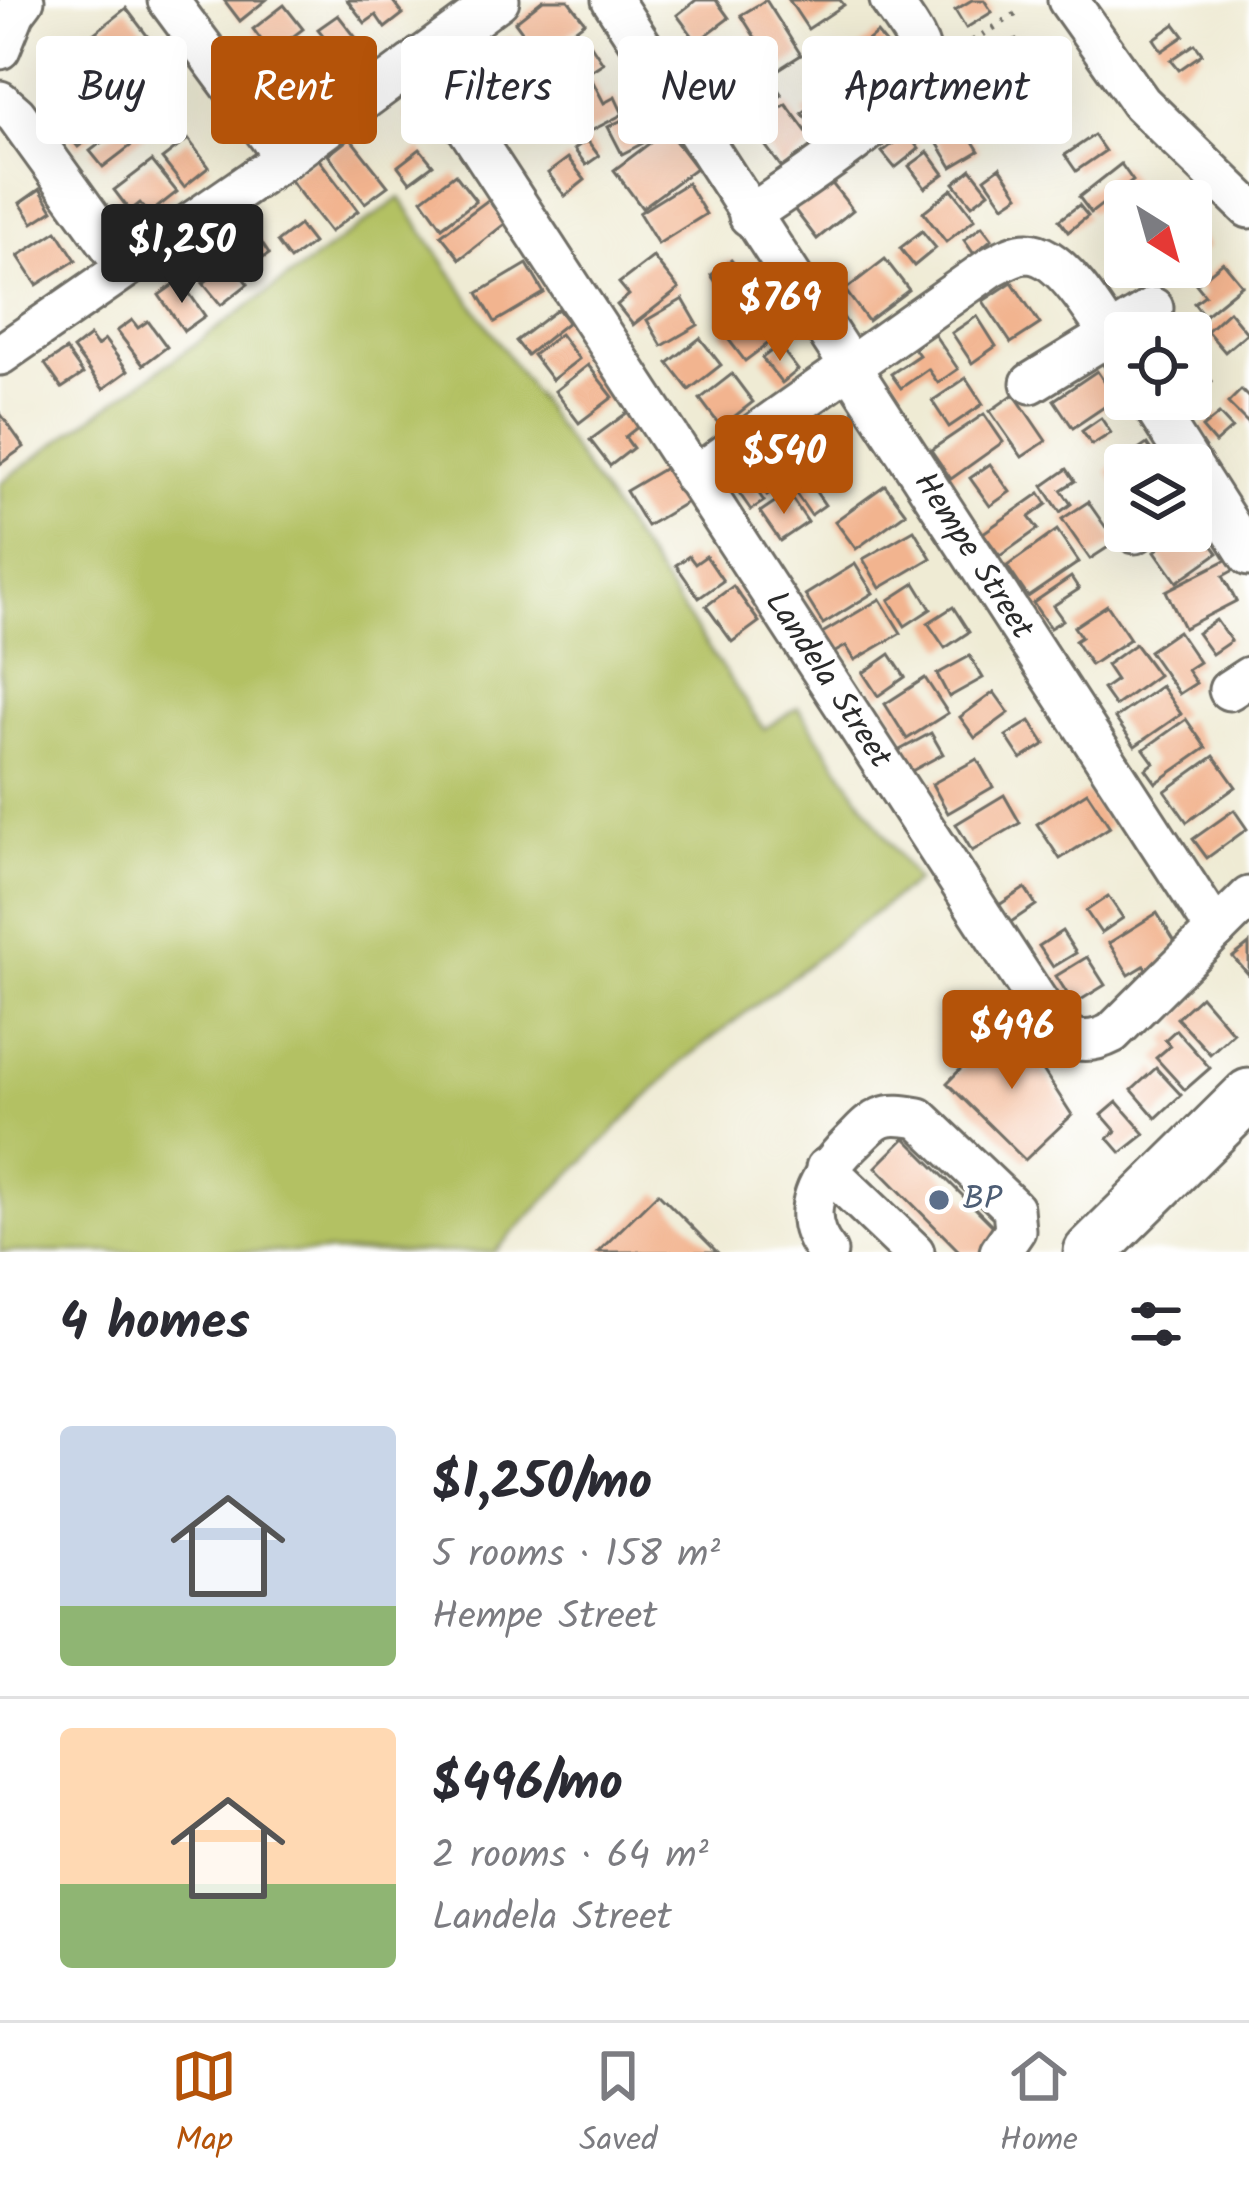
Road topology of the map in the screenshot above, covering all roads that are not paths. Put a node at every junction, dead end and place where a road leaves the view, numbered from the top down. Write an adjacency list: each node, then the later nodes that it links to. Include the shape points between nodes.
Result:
1 (24, 0): 8 (street)
2 (168, 0): 12 (street)
3 (499, 0): 7 (street)
4 (612, 0): 14 (street, Hempe Street)
5 (890, 0): 14 (street, via 921,54 922,69 900,105)
6 (1068, 0): 13 (street, via 1141,103)
7 (450, 36)
8 (0, 49)
9 (401, 72): 12 (street)
10 (0, 101): 15 (street)
11 (478, 144): 23 (street, Landela Street)
12 (285, 158): 15 (street)
13 (1249, 208)
14 (749, 216): 21 (street, Hempe Street)
15 (125, 266): 20 (street)
16 (1153, 308): 17 (street)
17 (1149, 312)
18 (1104, 330): 21 (street, via 1062,270 1031,253 991,267)
19 (1104, 353): 22 (street)
20 (0, 355)
21 (849, 370): 23 (street); 27 (street, Hempe Street)
22 (1031, 383)
23 (694, 477): 27 (street, Landela Street, via 1063,1035 1086,1042 1112,1033)
24 (1212, 495): 25 (street)
25 (1249, 556)
26 (1249, 897): 27 (street, Landela Street)
27 (1216, 930)
28 (1249, 1095): 33 (main road)
29 (826, 1168): 30 (street, via 810,1207); 31 (street); 32 (street, via 882,1118 919,1118 1013,1208 1015,1230)
30 (827, 1252)
31 (914, 1252)
32 (1000, 1252)
33 (1090, 1252)

